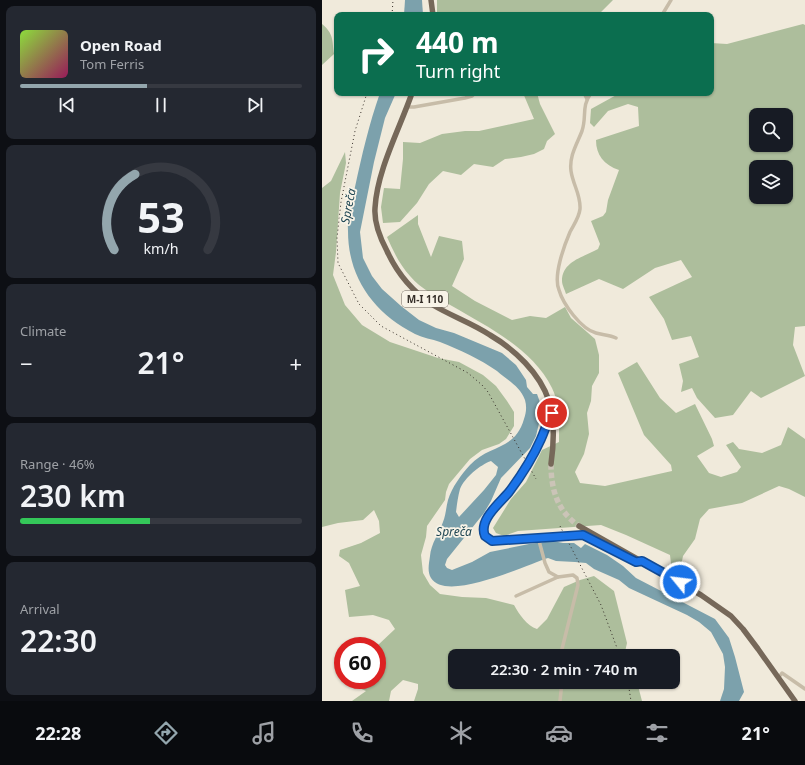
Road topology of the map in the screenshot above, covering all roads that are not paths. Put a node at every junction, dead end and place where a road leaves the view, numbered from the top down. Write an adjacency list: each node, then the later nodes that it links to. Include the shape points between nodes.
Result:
1 (431, 0): 3 (main road)
2 (671, 0): 4 (street)
3 (432, 12)
4 (664, 12)
5 (411, 96): 10 (main road, M-I 110)
6 (472, 96): 10 (street)
7 (586, 96): 9 (street)
8 (589, 96): 9 (street)
9 (587, 99): 11 (street, via 583,126 571,162 571,172 580,201 579,214 562,255 557,285 567,308 583,324 595,333)
10 (407, 107): 12 (main road, M-I 110, via 382,171 377,191 375,209 378,228 386,249 403,278 418,294 490,335 520,358 539,380)
11 (616, 338)
12 (552, 413): 13 (main road, M-I 110); 15 (street, via 524,470 488,517 484,527 485,536 492,541)
13 (551, 464)
14 (579, 526): 16 (main road)
15 (538, 539): 16 (street, via 583,535 636,562); 17 (street, via 549,572)
16 (642, 561): 20 (main road, via 701,595 731,616)
17 (558, 577): 18 (street); 19 (street, via 573,575 577,578 578,585)
18 (516, 596)
19 (562, 649)
20 (779, 677): 22 (street, via 782,673); 24 (main road)
21 (561, 689): 23 (street)
22 (805, 689)
23 (560, 701)
24 (795, 701)

